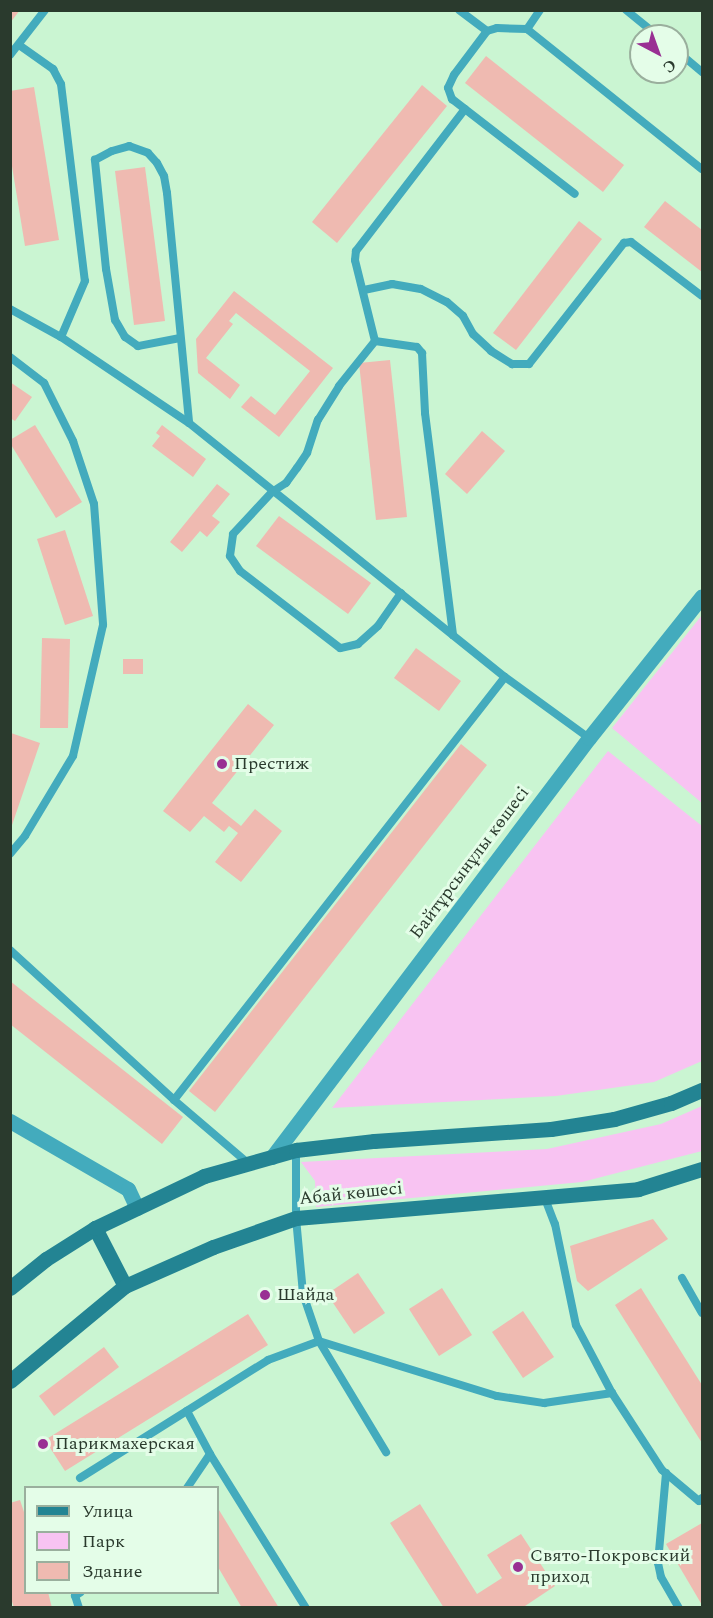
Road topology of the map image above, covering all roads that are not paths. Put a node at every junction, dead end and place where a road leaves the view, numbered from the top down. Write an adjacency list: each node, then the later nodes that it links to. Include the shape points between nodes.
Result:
1 (45, 10): 8 (lane)
2 (459, 10): 7 (lane)
3 (540, 10): 6 (lane)
4 (626, 10): 5 (lane)
5 (643, 24)
6 (526, 29): 7 (lane); 13 (lane)
7 (487, 31): 12 (lane, via 448,88 452,99)
8 (19, 45): 9 (lane); 18 (lane, via 53,69 61,84 85,281)
9 (10, 55)
10 (689, 61): 11 (lane)
11 (702, 72)
12 (465, 109): 14 (lane); 15 (lane, via 356,251)
13 (702, 169)
14 (574, 194)
15 (364, 290): 16 (lane, via 392,285 421,290 447,302 463,316 473,334 512,364 529,364 624,243 631,242); 20 (lane)
16 (702, 296)
17 (10, 309): 18 (lane)
18 (61, 338): 22 (lane)
19 (180, 338): 19 (lane, via 164,176 148,153 129,146 112,151 94,160 115,320 125,337 138,346); 22 (lane)
20 (375, 341): 23 (lane, via 318,420 307,453 297,468 286,483); 26 (lane, via 417,347 422,353)
21 (10, 357): 29 (lane, via 44,383 76,452 94,504 104,625 73,756)
22 (189, 423): 23 (lane)
23 (272, 492): 24 (lane); 24 (lane, via 233,534 230,555 240,571 340,648 357,644 378,626)
24 (401, 593): 26 (lane)
25 (702, 596): 28 (street, Байтұрсынұлы көшесі)
26 (453, 635): 27 (lane)
27 (505, 677): 28 (lane); 32 (lane)
28 (589, 738): 35 (street, Байтұрсынұлы көшесі)
29 (10, 854)
30 (10, 950): 32 (lane)
31 (702, 1090): 34 (street, via 614,1119 551,1129)
32 (174, 1100): 36 (lane)
33 (10, 1121): 39 (street, via 128,1189)
34 (296, 1150): 35 (street); 40 (lane)
35 (272, 1157): 36 (street)
36 (249, 1164): 39 (street, via 204,1176)
37 (702, 1169): 38 (street, Абай көшесі, via 638,1189)
38 (544, 1196): 40 (street, Абай көшесі); 48 (lane, via 555,1224 576,1324)
39 (137, 1208): 41 (street)
40 (296, 1218): 43 (street, Абай көшесі, via 213,1247); 46 (lane, via 303,1294)
41 (95, 1228): 43 (street); 44 (street)
42 (682, 1278): 45 (lane)
43 (125, 1286): 47 (street, Абай көшесі)
44 (10, 1288)
45 (702, 1313)
46 (319, 1341): 48 (lane, via 497,1396 544,1403); 49 (lane, via 268,1360); 50 (lane)
47 (10, 1381)
48 (612, 1393): 52 (lane)
49 (187, 1411): 51 (lane); 53 (lane)
50 (386, 1452)
51 (210, 1454): 54 (lane); 58 (lane)
52 (666, 1473): 55 (lane); 59 (lane, via 658,1563)
53 (80, 1478)
54 (188, 1486)
55 (701, 1501)
56 (79, 1594): 57 (lane, via 75,1596)
57 (79, 1608)
58 (306, 1608)
59 (679, 1608)

